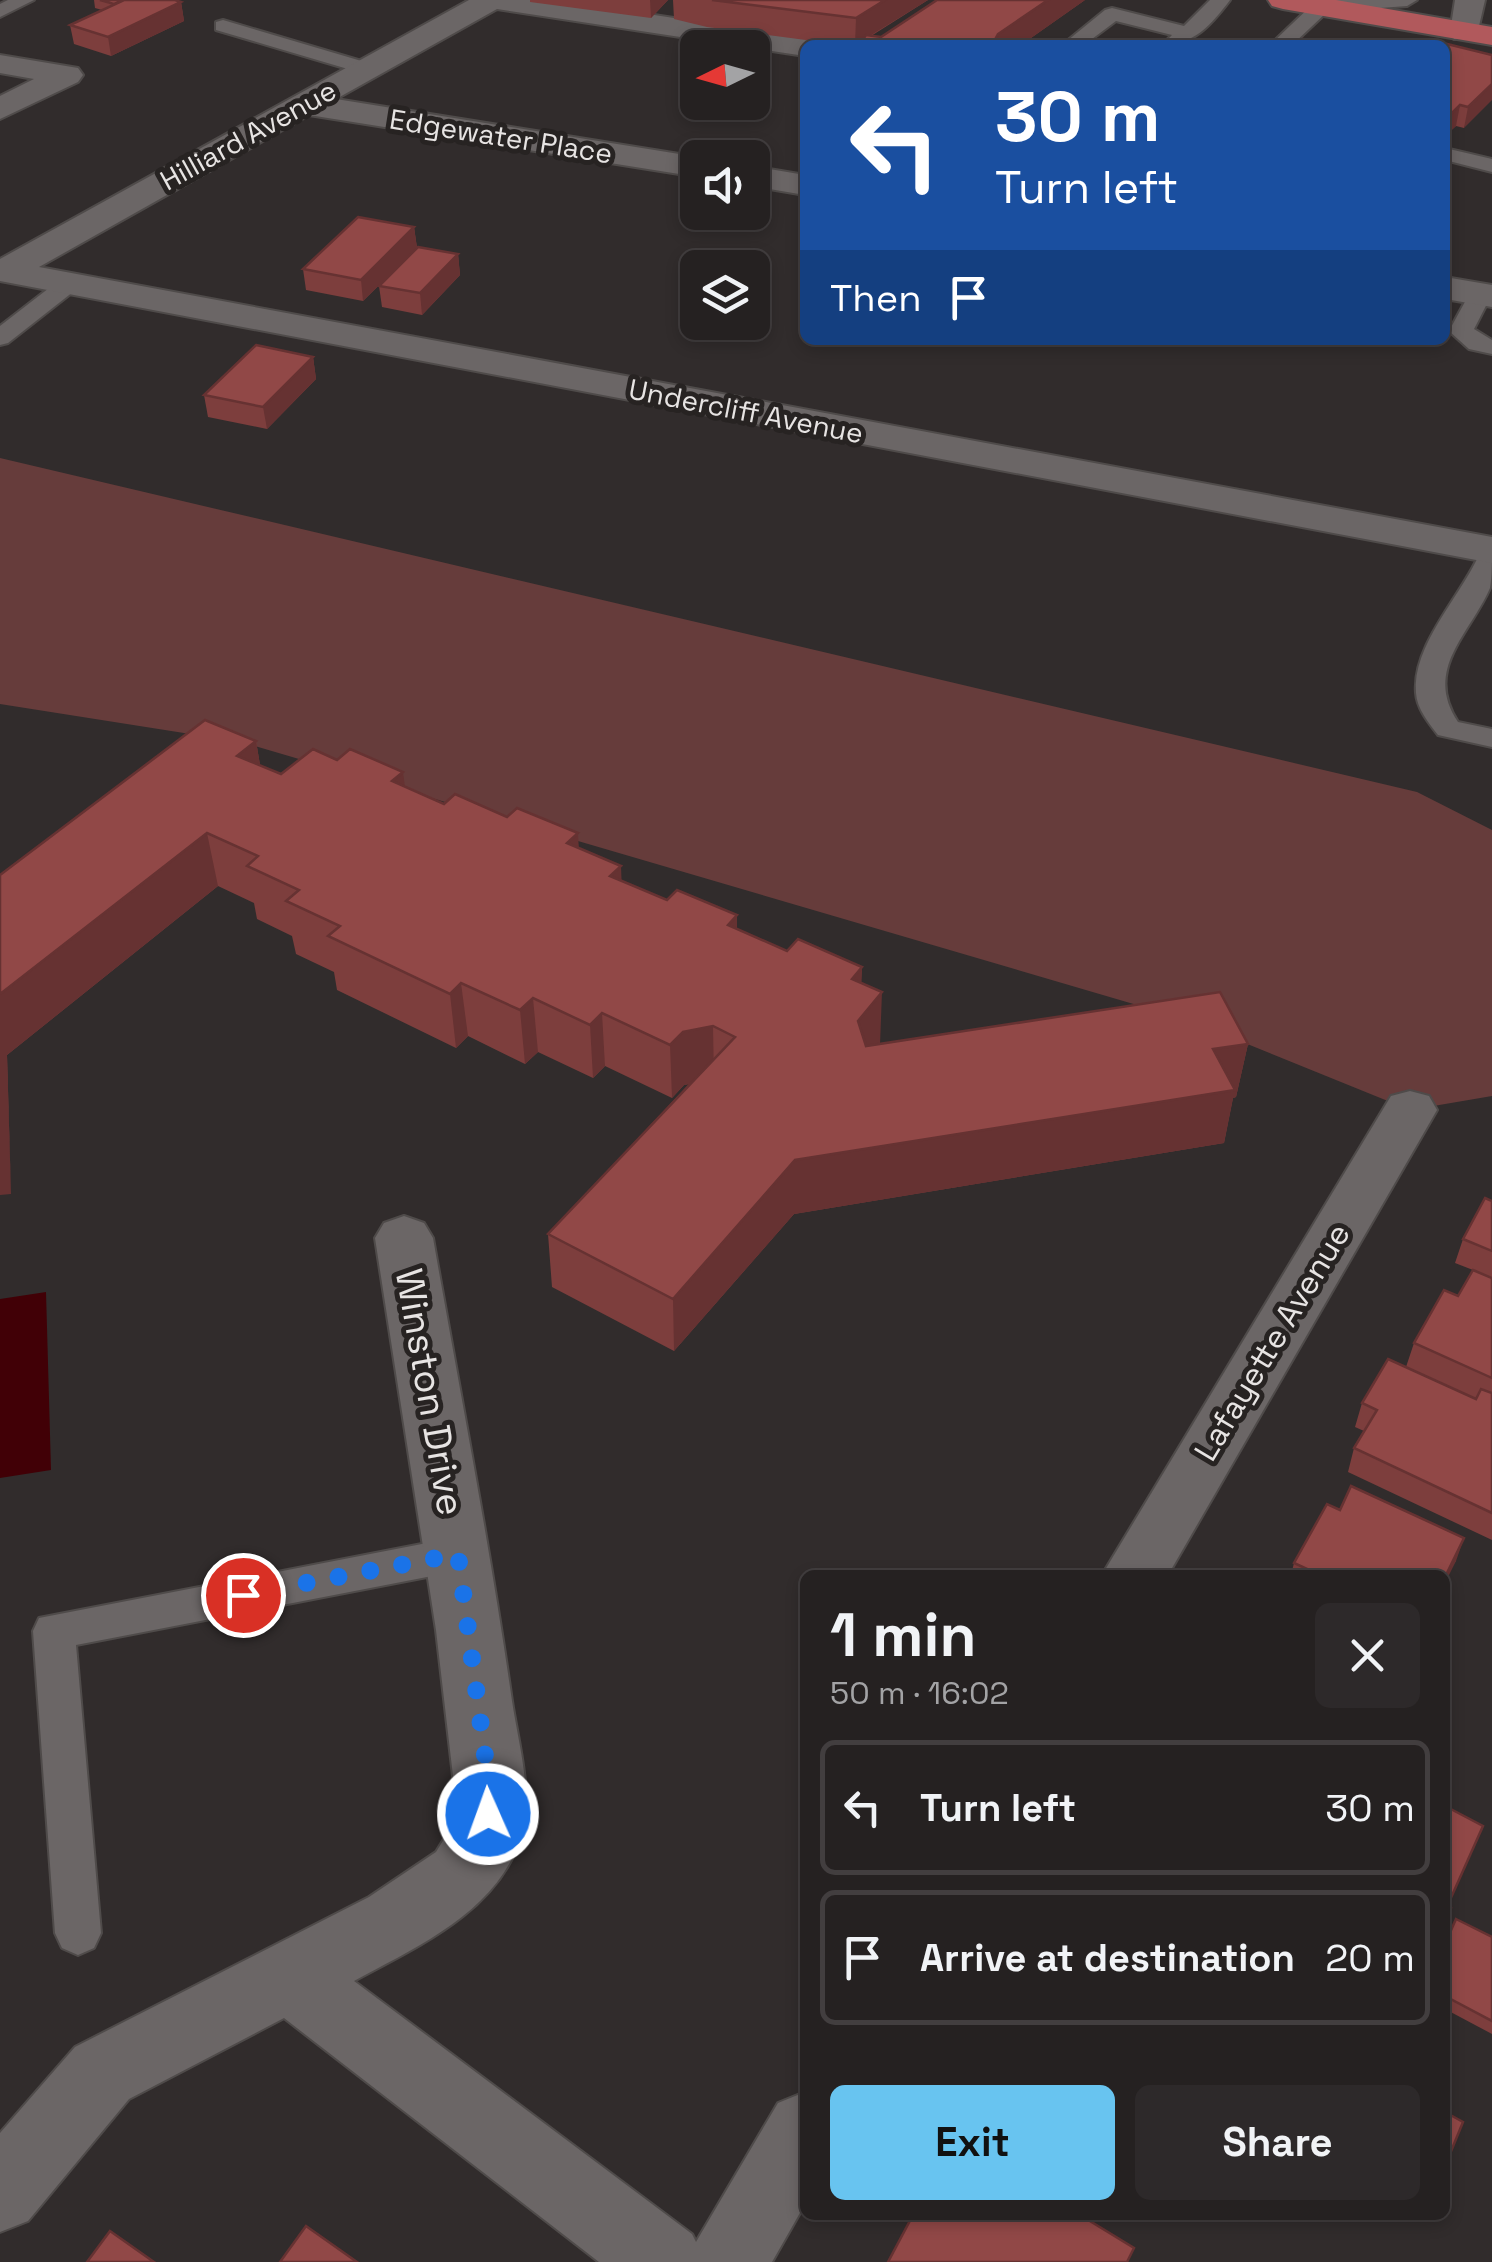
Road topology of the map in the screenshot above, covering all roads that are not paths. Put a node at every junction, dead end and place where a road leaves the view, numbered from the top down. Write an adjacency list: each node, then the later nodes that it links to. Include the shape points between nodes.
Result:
1 (24, 0): 8 (lane)
2 (493, 0): 14 (street); 16 (street, Hilliard Avenue)
3 (1220, 0): 11 (lane)
4 (1283, 0): 7 (main road)
5 (1407, 0): 7 (lane)
6 (1470, 0): 10 (street)
7 (1321, 7): 10 (main road); 13 (lane)
8 (0, 11)
9 (224, 26): 16 (lane)
10 (1478, 34)
11 (1180, 39): 12 (lane, via 1112,14)
12 (1078, 40)
13 (1285, 40)
14 (800, 47)
15 (0, 64): 18 (street, via 67,75)
16 (368, 69): 17 (street, Hilliard Avenue)
17 (304, 104): 20 (street, Edgewater Place); 24 (street, Hilliard Avenue)
18 (0, 108)
19 (1450, 155): 21 (lane)
20 (680, 164)
21 (1492, 166)
22 (770, 179): 23 (street)
23 (800, 183)
24 (2, 270): 25 (street, Undercliff Avenue)
25 (70, 283): 27 (lane); 29 (street, Undercliff Avenue)
26 (1472, 293): 28 (lane, via 1461,331)
27 (0, 338)
28 (1492, 347)
29 (1492, 553): 30 (lane, via 1482,584 1436,664 1430,695 1448,729)
30 (1492, 738)
31 (1410, 1110): 34 (street, Lafayette Avenue)
32 (404, 1238): 33 (street, Winston Drive)
33 (458, 1554): 35 (lane, via 54,1631); 36 (street, Winston Drive, via 490,1793 487,1834 461,1875 395,1921)
34 (1137, 1570)
35 (78, 1933)
36 (288, 1976): 38 (street, Winston Drive, via 102,2073); 39 (street)
37 (800, 2138): 40 (street)
38 (0, 2193)
39 (664, 2262)
40 (727, 2262)

